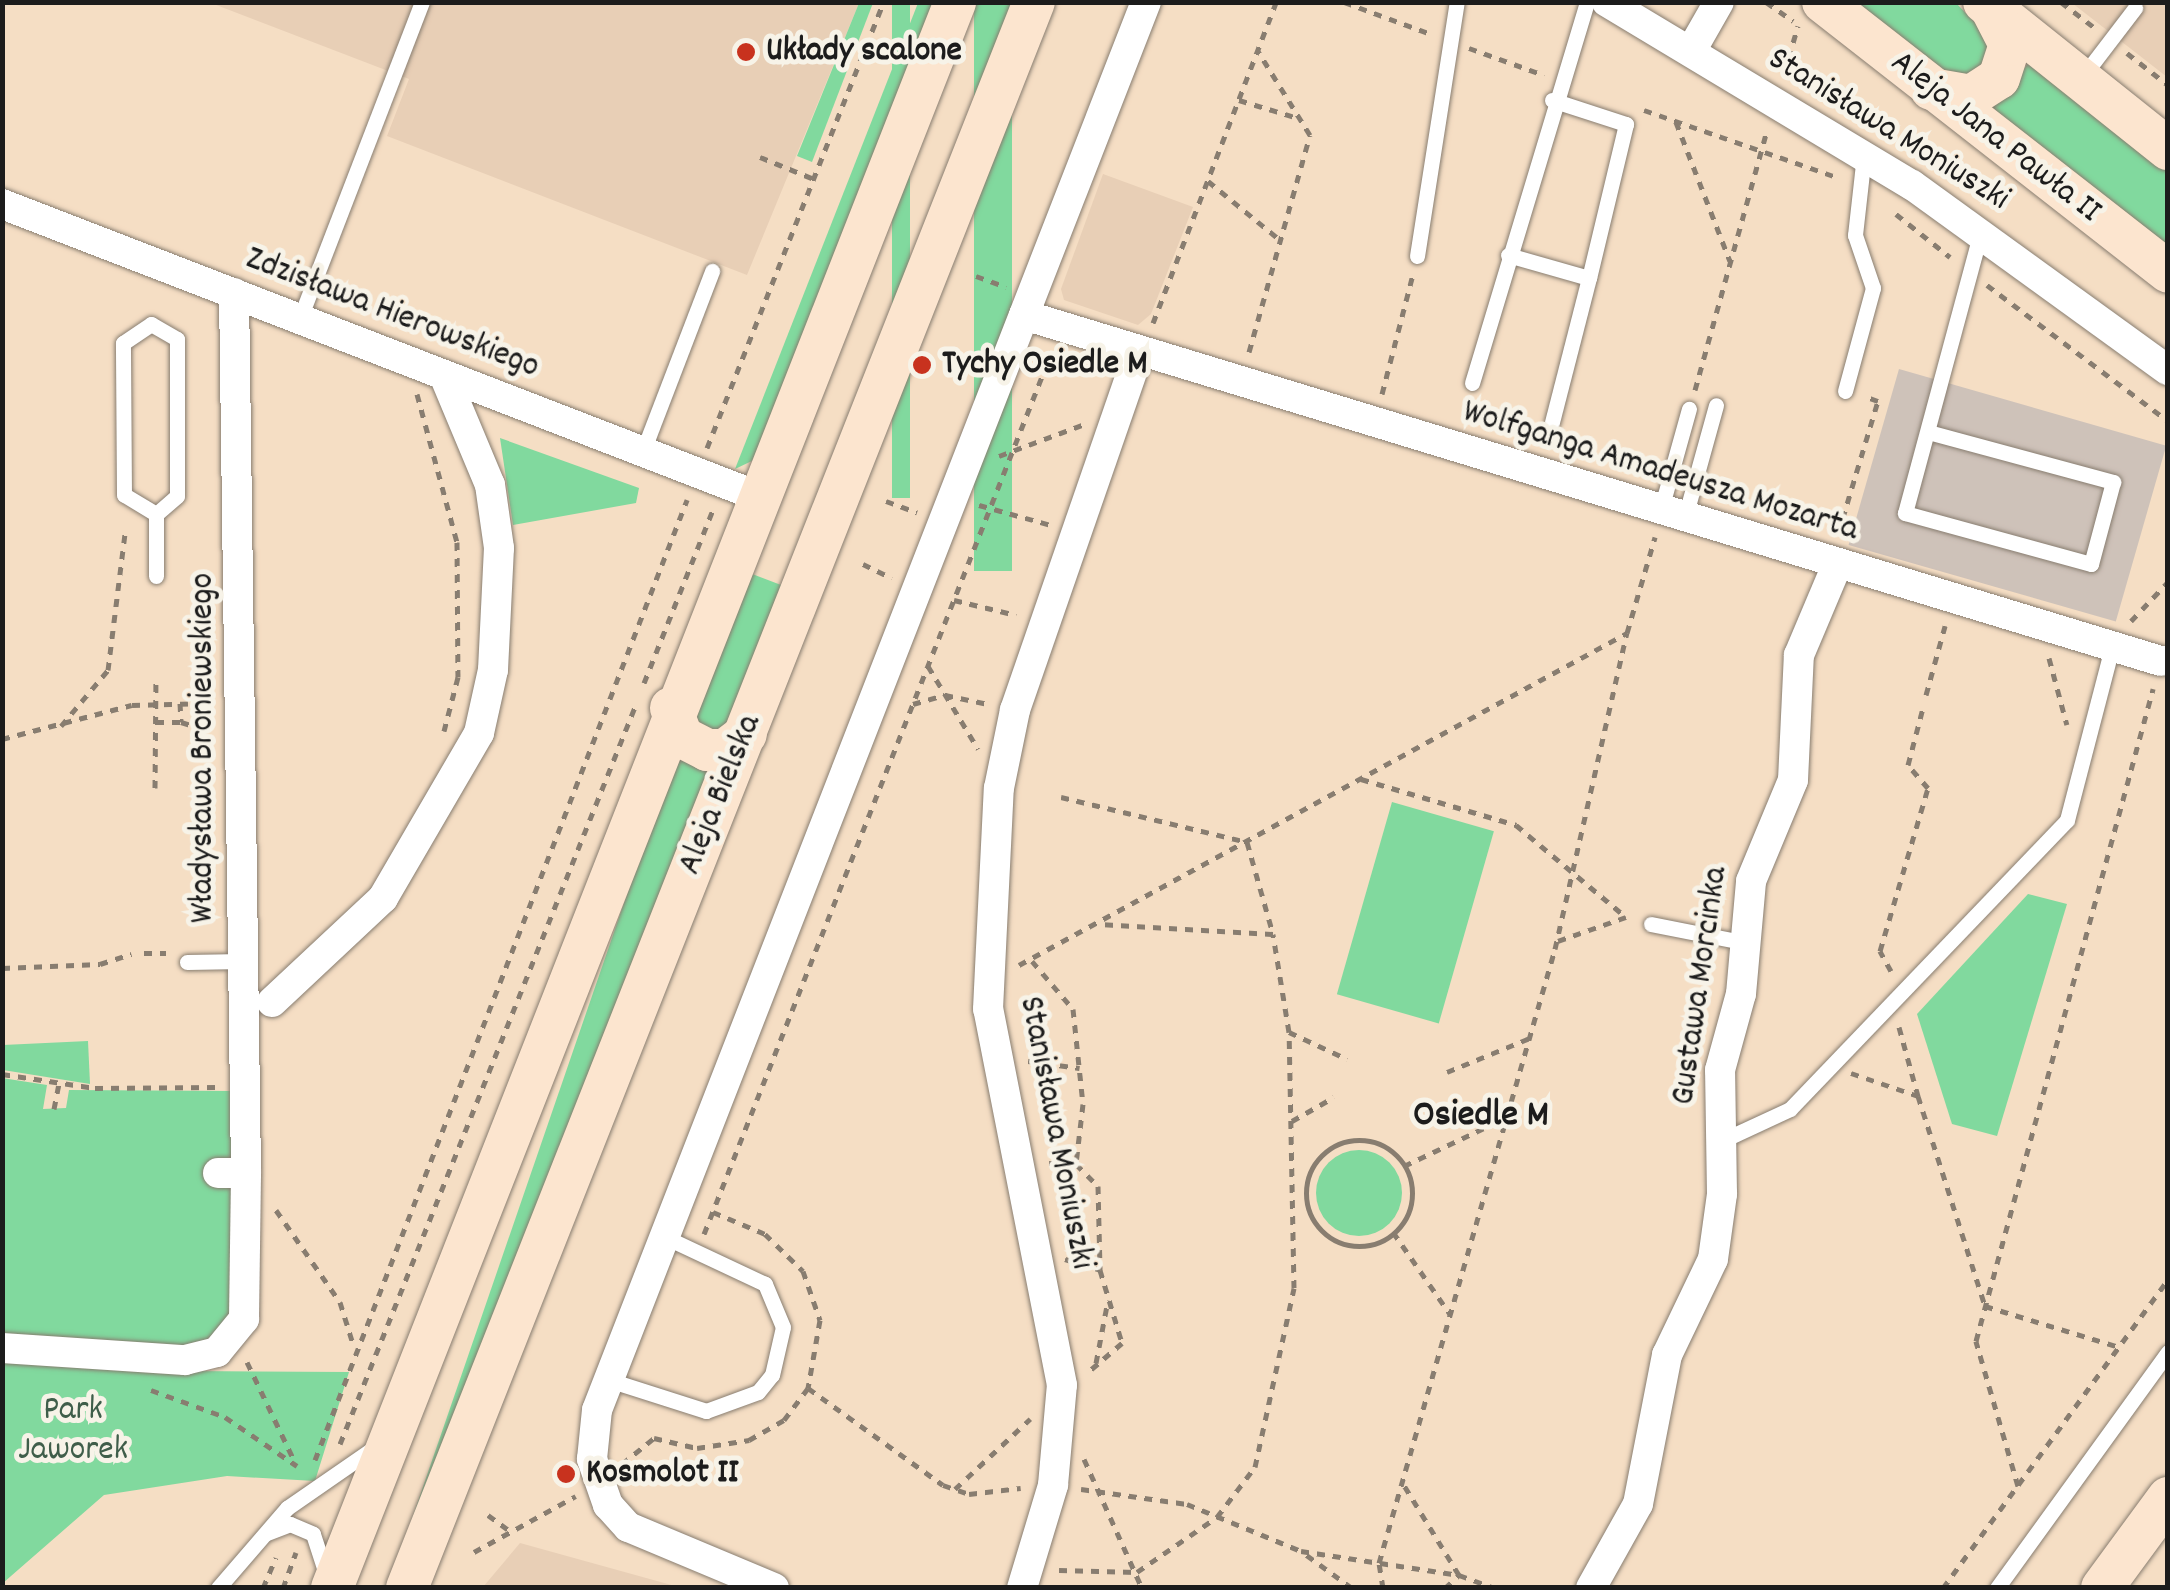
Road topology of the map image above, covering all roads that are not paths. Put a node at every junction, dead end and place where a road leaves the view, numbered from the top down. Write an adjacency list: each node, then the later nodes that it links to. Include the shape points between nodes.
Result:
1 (422, 2): 27 (lane)
2 (954, 2): 38 (main road)
3 (1034, 2): 46 (main road, Aleja Bielska)
4 (1146, 2): 26 (street)
5 (1457, 2): 21 (lane)
6 (1587, 2): 15 (lane)
7 (1608, 2): 12 (street, Stanisława Moniuszki)
8 (1719, 2): 12 (street)
9 (1823, 2): 14 (main road, Aleja Jana Pawła II)
10 (1988, 5): 13 (main road); 14 (main road, via 2010,45 1999,78 1971,96)
11 (2135, 8): 13 (lane)
12 (1691, 51): 17 (street, Stanisława Moniuszki)
13 (2080, 79): 16 (main road)
14 (1931, 89): 23 (main road, Aleja Jana Pawła II)
15 (1552, 100): 20 (lane); 24 (lane, via 1626,124)
16 (2167, 147)
17 (1860, 170): 19 (street, Stanisława Moniuszki); 32 (lane, via 1855,235 1873,288)
18 (2, 204): 25 (street, Zdzisława Hierowskiego)
19 (1980, 232): 29 (street, Stanisława Moniuszki); 36 (lane)
20 (1508, 255): 24 (lane); 31 (lane)
21 (1417, 256)
22 (712, 271): 37 (lane)
23 (2168, 272)
24 (1589, 278): 35 (lane)
25 (234, 293): 27 (street, Zdzisława Hierowskiego); 49 (street, Władysława Broniewskiego)
26 (1024, 315): 28 (street); 53 (street)
27 (300, 318): 30 (street, Zdzisława Hierowskiego)
28 (1144, 343): 39 (street, Wolfganga Amadeusza Mozarta); 60 (street, Stanisława Moniuszki, via 1046,621 998,788 988,964 995,1057 1056,1340 1053,1484)
29 (2168, 370)
30 (444, 374): 37 (street, Zdzisława Hierowskiego); 51 (street, via 490,485 499,548 494,670 479,733 382,898)
31 (1472, 382)
32 (1845, 391)
33 (1716, 405): 39 (lane)
34 (1690, 409): 39 (lane)
35 (1552, 422)
36 (1928, 432): 36 (lane, via 1906,513 2091,564 2113,482)
37 (643, 451): 38 (street, Zdzisława Hierowskiego)
38 (726, 483): 45 (main road)
39 (1673, 513): 41 (street, Wolfganga Amadeusza Mozarta)
40 (156, 514): 40 (lane, via 178,496 176,339 151,324 123,343 124,496); 42 (lane)
41 (1838, 565): 43 (street, Wolfganga Amadeusza Mozarta); 48 (street, Gustawa Morcinka, via 1799,655 1793,780 1757,857)
42 (156, 576)
43 (2112, 647): 44 (street, Wolfganga Amadeusza Mozarta); 52 (lane, via 2067,820 1790,1109)
44 (2161, 661)
45 (671, 708): 46 (main road, via 682,736 707,750 725,750); 57 (main road)
46 (746, 734): 63 (main road, Aleja Bielska)
47 (1651, 924): 48 (lane)
48 (1748, 942): 52 (street, Gustawa Morcinka, via 1720,1070)
49 (243, 961): 50 (lane); 54 (street, Władysława Broniewskiego, via 232,1173 246,1288 235,1337 196,1360)
50 (186, 962)
51 (272, 1002)
52 (1719, 1142): 65 (street, Gustawa Morcinka, via 1713,1260 1666,1355 1638,1504)
53 (664, 1237): 56 (street); 56 (lane, via 749,1273 778,1304 772,1375 758,1392 706,1411)
54 (2, 1348)
55 (2168, 1352): 66 (lane)
56 (609, 1380): 64 (street, via 597,1410 599,1480 628,1527 698,1562)
57 (391, 1436): 59 (lane); 62 (main road)
58 (2168, 1498): 67 (main road)
59 (254, 1538): 61 (lane); 62 (lane, via 297,1527)
60 (1025, 1578)
61 (218, 1588)
62 (330, 1588)
63 (408, 1588)
64 (774, 1588)
65 (1590, 1588)
66 (1997, 1588)
67 (2102, 1588)

